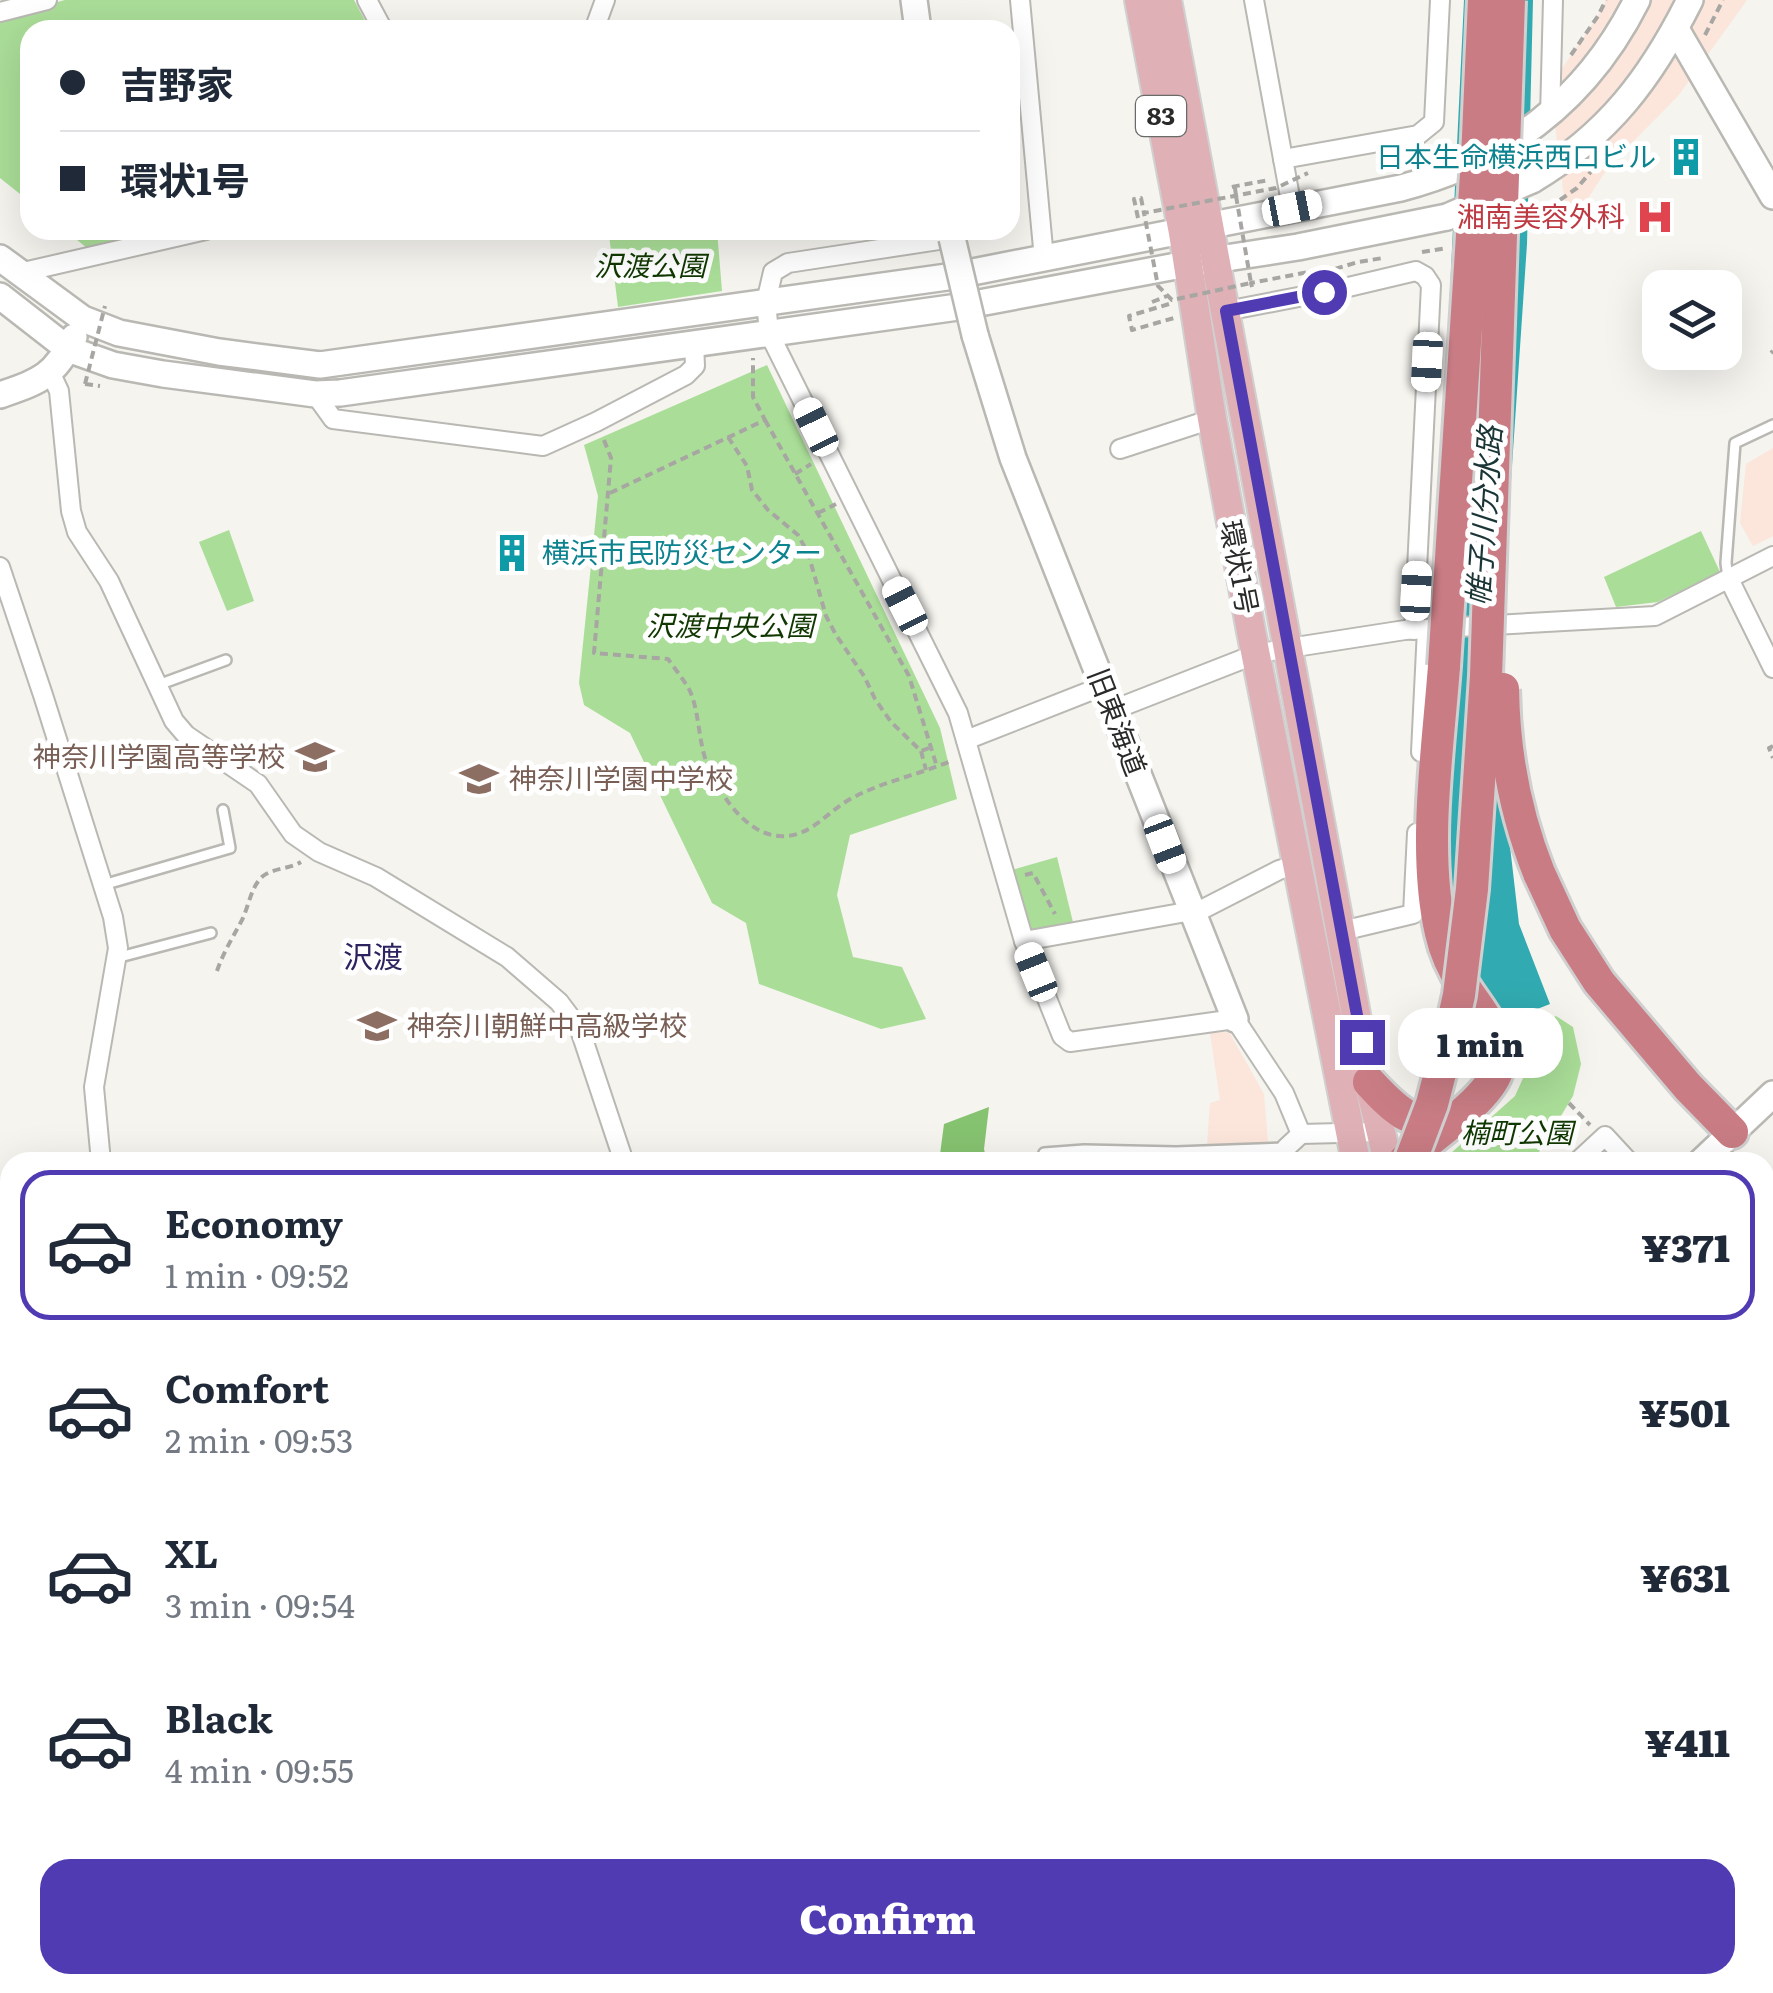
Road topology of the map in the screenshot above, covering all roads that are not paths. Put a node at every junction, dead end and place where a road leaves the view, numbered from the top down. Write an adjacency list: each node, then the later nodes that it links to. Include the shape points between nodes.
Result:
1 (47, 0): 13 (street)
2 (1020, 0): 23 (street)
3 (1139, 0): 19 (main road, 環状1号 / 83)
4 (1166, 0): 19 (main road, 環状1号 / 83)
5 (1254, 0): 16 (street)
6 (1440, 0): 16 (street, via 1434,122 1418,135)
7 (1486, 0): 63 (highway, bridge, via 1433,822 1446,952 1492,1030 1498,1058 1489,1087); 75 (highway, bridge, via 1479,543 1462,888 1440,1029)
8 (1509, 0): 77 (highway, bridge, via 1486,676 1472,889 1452,1031)
9 (1526, 0): 66 (highway, bridge, via 1503,677 1510,779 1539,873 1580,956)
10 (1553, 0): 15 (street)
11 (1637, 0): 15 (street, via 1606,52)
12 (1690, 0): 14 (street)
13 (0, 12)
14 (1676, 29): 17 (street); 24 (street, bridge, via 1616,114 1532,180 1447,216)
15 (1544, 121): 18 (street, bridge, via 1445,175)
16 (1284, 159): 18 (street)
17 (1773, 196)
18 (1292, 208): 19 (street)
19 (1196, 229): 23 (street); 24 (main road, 環状1号 / 83); 25 (main road, 環状1号 / 83)
20 (150, 240): 26 (street)
21 (916, 240): 28 (street, via 788,262 773,272)
22 (952, 240): 49 (street, 旧東海道, bridge, via 1012,458)
23 (1044, 259): 28 (street)
24 (1216, 260): 25 (street); 29 (main road, 環状1号 / 83)
25 (1187, 264): 31 (street, via 958,308); 37 (main road, 環状1号 / 83)
26 (10, 265): 30 (street)
27 (0, 296): 33 (street)
28 (766, 302): 30 (street, via 320,365 119,333); 31 (street)
29 (1226, 311): 43 (street, via 1416,271 1431,285); 44 (main road, 環状1号 / 83)
30 (94, 313): 33 (street)
31 (756, 335): 32 (street); 51 (street, via 958,713)
32 (694, 344): 36 (street); 36 (street, via 695,366 686,375 544,446 333,418)
33 (68, 350): 34 (street); 36 (street, via 113,365)
34 (51, 374): 35 (street); 48 (street, via 59,391 77,532 109,581)
35 (3, 391)
36 (315, 394)
37 (1212, 418): 39 (street); 45 (main road, 環状1号 / 83)
38 (1773, 424): 42 (lane, via 1736,443)
39 (1120, 449)
40 (1773, 556): 42 (street)
41 (0, 567): 54 (street)
42 (1728, 580): 43 (street, bridge, via 1655,616); 47 (street)
43 (1426, 629): 44 (street); 56 (street, via 1413,914)
44 (1289, 648): 45 (street); 56 (main road, 環状1号 / 83)
45 (1256, 654): 50 (street); 53 (main road, 環状1号 / 83)
46 (226, 660): 48 (lane)
47 (1773, 668)
48 (158, 684): 69 (street, via 186,735 258,784 293,834 506,958 559,1002 580,1030)
49 (1103, 686): 50 (street, 旧東海道); 51 (street)
50 (1112, 710): 55 (street, 旧東海道)
51 (968, 747): 58 (street)
52 (222, 810): 54 (lane, via 230,848)
53 (1298, 864): 55 (street); 64 (main road, 環状1号 / 83)
54 (103, 885): 59 (street)
55 (1191, 912): 58 (street); 60 (street, 旧東海道)
56 (1342, 931): 61 (main road, 環状1号 / 83)
57 (212, 933): 59 (lane)
58 (1024, 941): 60 (street, via 1070,1042)
59 (116, 958): 68 (street, via 94,1087)
60 (1236, 1019): 67 (street, 旧東海道)
61 (1369, 1082): 63 (highway, via 1408,1117); 65 (main road, 環状1号 / 83)
62 (1773, 1094): 66 (street)
63 (1449, 1122): 76 (highway)
64 (1348, 1132): 65 (street); 67 (street); 73 (main road, 83)
65 (1380, 1132): 74 (main road, 83)
66 (1732, 1132): 80 (street)
67 (1301, 1134): 72 (street)
68 (101, 1152)
69 (621, 1152)
70 (1064, 1152): 71 (lane)
71 (1176, 1152)
72 (1288, 1152)
73 (1353, 1152)
74 (1385, 1152)
75 (1403, 1152)
76 (1412, 1152)
77 (1414, 1152)
78 (1587, 1152): 79 (street, via 1604,1136)
79 (1619, 1152)
80 (1712, 1152)

